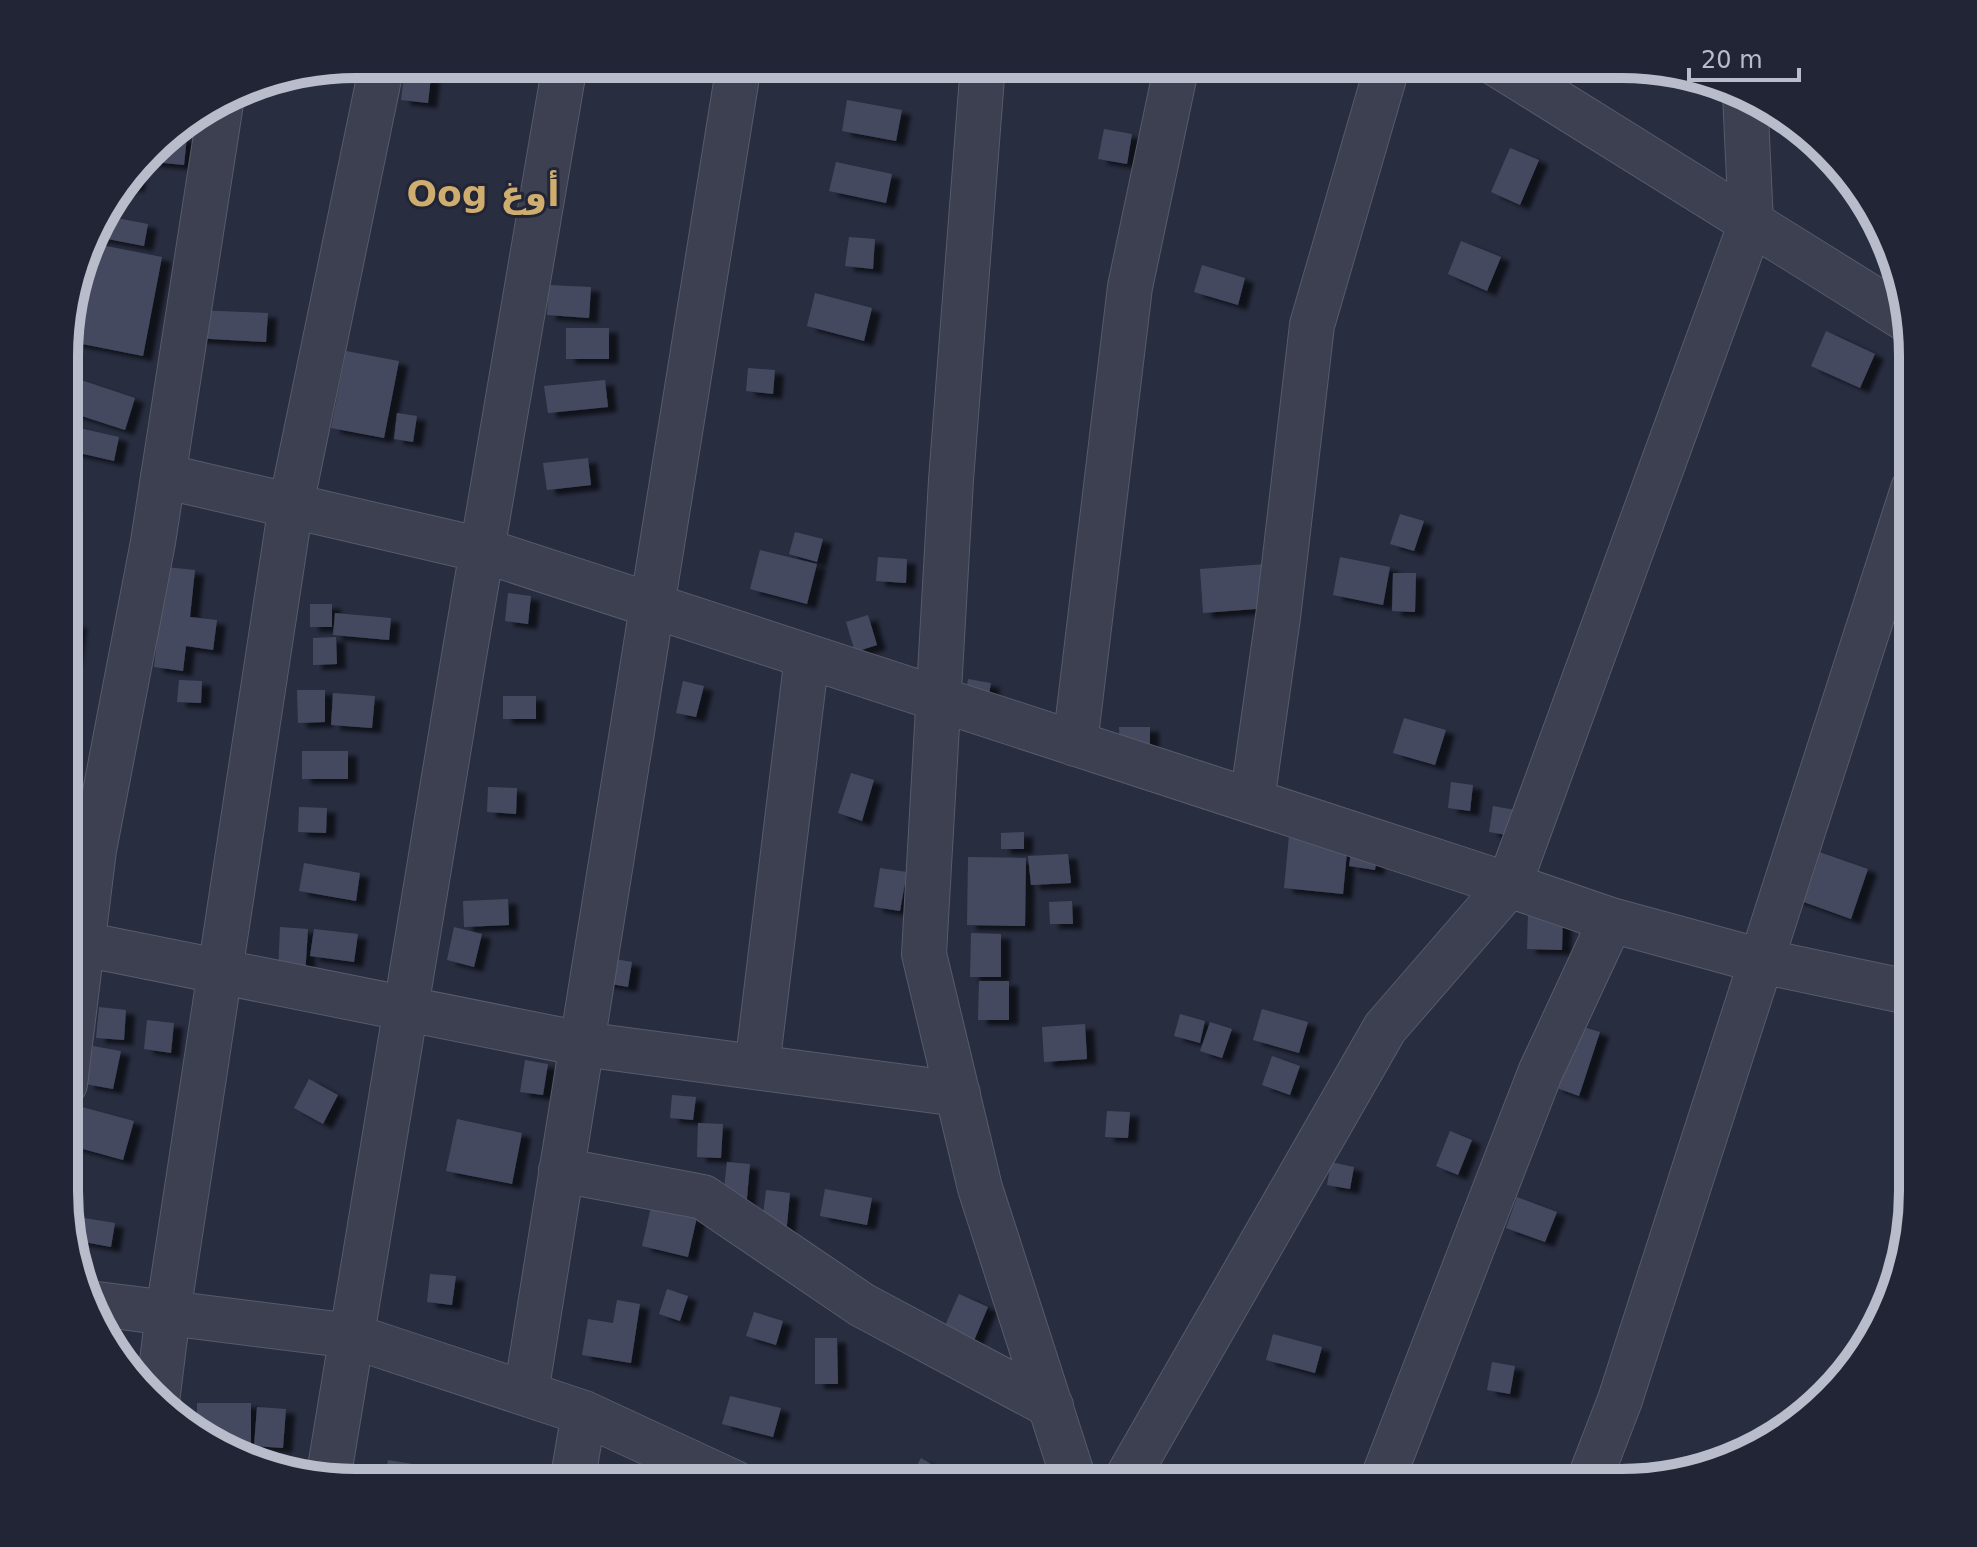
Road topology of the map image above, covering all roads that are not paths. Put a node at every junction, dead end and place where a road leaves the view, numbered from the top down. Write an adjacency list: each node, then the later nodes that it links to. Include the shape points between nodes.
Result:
1 (379, 78): 13 (street)
2 (563, 78): 15 (street)
3 (737, 78): 16 (street)
4 (982, 78): 30 (street, via 951,480 924,954)
5 (1174, 79): 18 (street, via 1130,287)
6 (1384, 79): 19 (street, via 1312,325)
7 (1520, 79): 10 (street)
8 (1746, 108): 10 (street)
9 (219, 114): 12 (street)
10 (1751, 223): 11 (street); 20 (street)
11 (1896, 313)
12 (163, 476): 13 (street); 22 (street, via 94,850)
13 (291, 505): 15 (street); 24 (street)
14 (1899, 533): 23 (street)
15 (482, 550): 16 (street); 27 (street)
16 (652, 605): 17 (street); 28 (street)
17 (807, 656): 18 (street); 29 (street)
18 (1075, 744): 19 (street)
19 (1252, 801): 20 (street)
20 (1509, 885): 21 (street); 43 (street, via 1385,1028)
21 (1611, 920): 23 (street); 44 (street, via 1540,1073)
22 (83, 944): 24 (street); 25 (street)
23 (1761, 961): 26 (street); 45 (street)
24 (220, 972): 27 (street); 33 (street)
25 (79, 977)
26 (1898, 990)
27 (405, 1008): 28 (street); 34 (street)
28 (582, 1044): 29 (street); 31 (street)
29 (757, 1067): 30 (street)
30 (958, 1094): 37 (street, via 980,1188)
31 (561, 1170): 36 (street); 37 (street, via 703,1197 862,1305)
32 (103, 1305): 33 (street)
33 (168, 1313): 34 (street); 35 (street)
34 (352, 1336): 36 (street); 39 (street)
35 (159, 1388)
36 (526, 1393): 38 (street)
37 (1051, 1406): 42 (street)
38 (584, 1413): 40 (street); 41 (street)
39 (330, 1467)
40 (575, 1468)
41 (703, 1468)
42 (1071, 1469)
43 (1132, 1469)
44 (1387, 1469)
45 (1593, 1469)

